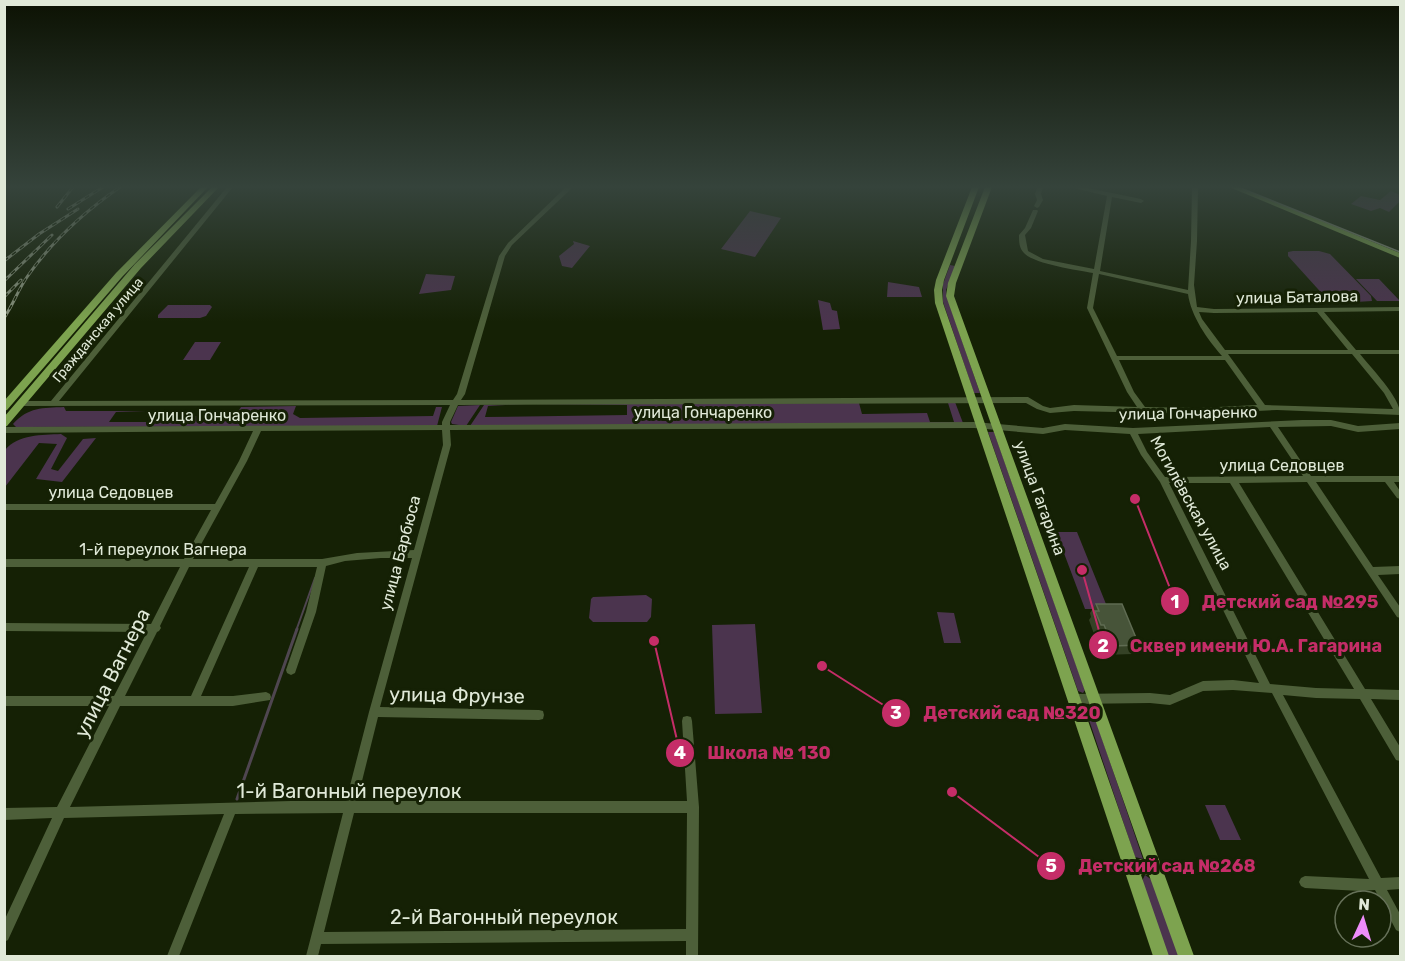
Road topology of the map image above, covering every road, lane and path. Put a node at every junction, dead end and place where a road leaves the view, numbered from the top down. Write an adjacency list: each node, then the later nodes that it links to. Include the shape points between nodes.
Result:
1 (161, 232): 26 (main road)
2 (172, 232): 24 (main road)
3 (194, 232): 25 (street, Гражданская улица)
4 (524, 232): 23 (street, улица Барбюса, via 503,252)
5 (966, 232): 10 (main road, улица Гагарина)
6 (1025, 232): 12 (street, via 1023,251 1041,260)
7 (1103, 232): 12 (street)
8 (1193, 232): 13 (street)
9 (1342, 232): 11 (main road)
10 (963, 239): 21 (main road, улица Гагарина, via 940,280 938,293); 22 (main road, улица Гагарина, via 950,294)
11 (1401, 256)
12 (1096, 271): 13 (street); 20 (street, via 1090,308)
13 (1190, 292): 14 (street)
14 (1194, 309): 16 (street, улица Баталова); 19 (street)
15 (1401, 309): 16 (street, улица Баталова)
16 (1319, 310): 17 (street)
17 (1354, 351): 18 (street); 19 (street); 29 (street)
18 (1401, 352)
19 (1224, 355): 20 (street); 27 (street)
20 (1114, 358): 28 (street)
21 (972, 400): 22 (street, улица Гончаренко); 23 (street, улица Гончаренко); 31 (main road, улица Гагарина)
22 (987, 400): 28 (street, улица Гончаренко, via 1028,400 1038,408 1052,411); 32 (main road, улица Гагарина)
23 (456, 402): 25 (street, улица Гончаренко); 36 (street, улица Барбюса, via 446,422)
24 (21, 404): 25 (street, улица Гончаренко); 26 (main road, улица Гончаренко); 30 (main road)
25 (53, 404)
26 (6, 406)
27 (1262, 407): 28 (street, улица Гончаренко); 29 (street, улица Гончаренко)
28 (1142, 409)
29 (1400, 412)
30 (4, 424)
31 (981, 425): 32 (street, улица Гончаренко); 36 (street, улица Гончаренко); 62 (main road, улица Гагарина)
32 (997, 426): 38 (street, улица Гончаренко, via 1043,431 1065,427); 63 (main road, улица Гагарина)
33 (1273, 426): 34 (street, улица Гончаренко); 38 (street, улица Гончаренко); 43 (street)
34 (1401, 426)
35 (258, 429): 36 (street, улица Гончаренко); 37 (street, улица Гончаренко); 46 (street, улица Вагнера)
36 (448, 429): 47 (street, улица Барбюса)
37 (4, 430)
38 (1133, 431): 41 (street, Могилёвская улица)
39 (1388, 479): 40 (street, улица Седовцев); 43 (street, улица Седовцев); 44 (street)
40 (1401, 479)
41 (1163, 480): 42 (street, улица Седовцев); 58 (street, Могилёвская улица)
42 (1233, 480): 43 (street, улица Седовцев); 59 (street)
43 (1309, 480): 52 (street)
44 (1401, 496)
45 (4, 507): 46 (street, улица Седовцев)
46 (217, 507): 50 (street, улица Вагнера)
47 (417, 554): 49 (street, 1-й переулок Вагнера, via 374,554); 67 (street, улица Барбюса)
48 (4, 563): 50 (street, 1-й переулок Вагнера)
49 (322, 563): 51 (street, 1-й переулок Вагнера); 57 (street, via 311,612)
50 (186, 564): 51 (street, 1-й переулок Вагнера); 56 (street, улица Вагнера)
51 (255, 564): 64 (street)
52 (1371, 570): 53 (street); 54 (street)
53 (1401, 570)
54 (1401, 614)
55 (4, 627): 56 (street)
56 (156, 628): 66 (street, улица Вагнера)
57 (291, 670)
58 (1271, 689): 59 (street); 63 (street, via 1203,686 1170,700); 79 (street, Могилёвская улица)
59 (1362, 694): 60 (street); 70 (street)
60 (1401, 695)
61 (266, 697): 64 (street)
62 (1074, 699): 63 (street); 76 (main road, улица Гагарина)
63 (1094, 699): 77 (main road, улица Гагарина)
64 (194, 700): 66 (street)
65 (4, 701): 66 (street)
66 (118, 701): 74 (street, улица Вагнера)
67 (375, 712): 68 (street, улица Фрунзе); 72 (street, улица Барбюса)
68 (539, 715)
69 (687, 721): 71 (street)
70 (1401, 756)
71 (693, 807): 72 (street, 1-й Вагонный переулок); 82 (street)
72 (351, 809): 73 (street, 1-й Вагонный переулок); 84 (street, улица Барбюса)
73 (231, 810): 74 (street, 1-й Вагонный переулок); 85 (street)
74 (61, 812): 75 (street, 1-й Вагонный переулок); 83 (street, улица Вагнера)
75 (4, 814)
76 (1131, 867): 77 (main road); 88 (main road, улица Гагарина)
77 (1155, 867): 89 (main road, улица Гагарина)
78 (1305, 882): 79 (street)
79 (1378, 883): 80 (street); 81 (street, Могилёвская улица)
80 (1401, 883)
81 (1401, 926)
82 (691, 935): 84 (street, 2-й Вагонный переулок); 87 (street)
83 (4, 936)
84 (317, 938): 86 (street, улица Барбюса)
85 (173, 957)
86 (312, 957)
87 (692, 957)
88 (1161, 957)
89 (1186, 957)

